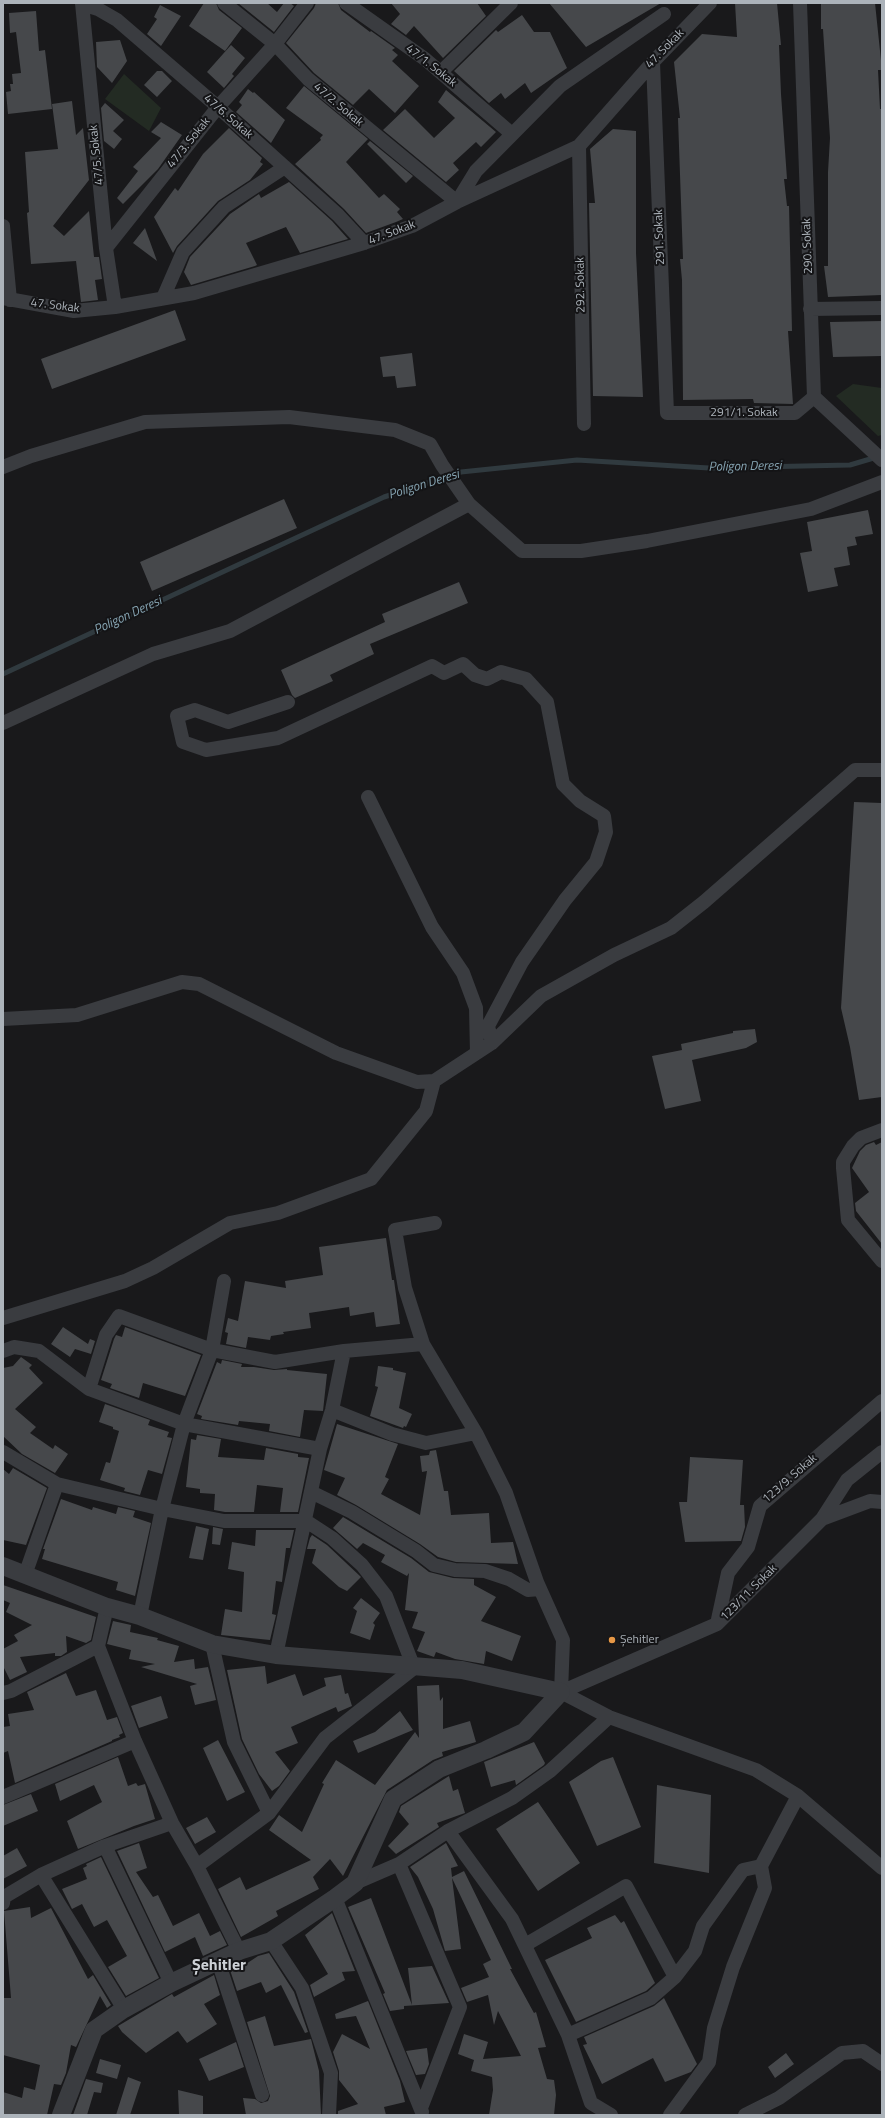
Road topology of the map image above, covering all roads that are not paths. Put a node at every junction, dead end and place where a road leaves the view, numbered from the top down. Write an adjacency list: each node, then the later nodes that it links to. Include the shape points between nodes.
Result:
1 (82, 3): 12 (street, 47/6. Sokak, via 117,20); 19 (street, 47/5. Sokak)
2 (224, 3): 9 (street, 47/2. Sokak)
3 (307, 3): 9 (street, 47/3. Sokak)
4 (346, 3): 11 (street, 47/1. Sokak)
5 (710, 3): 10 (street, 47. Sokak)
6 (800, 3): 24 (street, 290. Sokak)
7 (506, 5): 11 (street)
8 (664, 14): 13 (street, via 560,86)
9 (275, 44): 12 (street, 47/3. Sokak); 16 (street, 47/2. Sokak, via 308,79)
10 (652, 62): 14 (street, 47. Sokak); 26 (street, 291. Sokak)
11 (441, 72): 13 (street, 47/1. Sokak)
12 (218, 107): 15 (street, 47/6. Sokak); 19 (street, 47/3. Sokak)
13 (512, 134): 16 (street, via 476,171)
14 (579, 146): 16 (street, 47. Sokak); 27 (street, 292. Sokak)
15 (285, 167): 18 (street, 47/6. Sokak, via 338,215); 20 (street, via 224,207 183,252)
16 (457, 202): 18 (street, 47. Sokak, via 412,226)
17 (3, 226): 21 (street)
18 (364, 244): 20 (street, 47. Sokak, via 194,292)
19 (106, 248): 22 (street, 47/5. Sokak)
20 (163, 298): 22 (street, 47. Sokak)
21 (7, 299): 22 (street, 47. Sokak, via 74,311)
22 (115, 307)
23 (882, 308): 24 (street)
24 (810, 309): 25 (street, 290. Sokak)
25 (814, 397): 26 (street, 291/1. Sokak, via 795,413); 28 (street)
26 (667, 413)
27 (584, 424)
28 (882, 460)
29 (3, 467): 31 (street, via 31,456 145,422 289,417 395,430 430,444)
30 (882, 482): 31 (street, via 811,509 647,541 581,551 522,551)
31 (469, 504): 33 (street, via 230,631 153,654)
32 (288, 702): 37 (street, via 228,722 195,710 177,716 183,742 206,750 278,738 432,666 444,673 463,664 475,675 487,679 501,672 526,679 547,702 563,784 580,801 604,816 606,832 596,862 522,962 488,1026)
33 (3, 723)
34 (882, 770): 37 (street, via 855,770 671,928 614,955 542,996)
35 (368, 797): 38 (street, via 432,927 463,973 476,1008)
36 (3, 1019): 39 (street, via 77,1015 182,982 199,984 336,1053 417,1082)
37 (492, 1044): 38 (street)
38 (477, 1053): 39 (street)
39 (434, 1081): 44 (street, via 426,1111 371,1179 278,1213 230,1223 153,1268 125,1281)
40 (882, 1130): 42 (street, via 861,1138 843,1162 848,1220)
41 (435, 1223): 45 (street, via 395,1230 405,1288)
42 (882, 1261)
43 (224, 1280): 46 (street)
44 (3, 1318)
45 (423, 1344): 48 (street); 53 (street)
46 (212, 1350): 48 (street, via 275,1362); 49 (street, via 119,1316 106,1335); 52 (street)
47 (3, 1351): 49 (street, via 14,1348 39,1351)
48 (344, 1351): 51 (street)
49 (88, 1389): 52 (street)
50 (882, 1401): 68 (street, 123/9. Sokak, via 760,1506 748,1547 728,1573)
51 (332, 1410): 53 (street, via 392,1434 426,1443); 54 (street)
52 (184, 1424): 54 (street); 60 (street)
53 (476, 1433): 65 (street, via 506,1493)
54 (320, 1449): 58 (street)
55 (3, 1452): 57 (street)
56 (882, 1452): 61 (street, via 847,1480)
57 (57, 1484): 60 (street); 64 (street)
58 (312, 1492): 62 (street); 65 (street, via 352,1512 434,1565 455,1570 485,1571 509,1579 528,1590)
59 (882, 1502): 61 (street, 123/11. Sokak, via 870,1501)
60 (162, 1509): 62 (street, via 224,1521); 67 (street)
61 (822, 1519): 68 (street, 123/11. Sokak)
62 (306, 1521): 71 (street); 72 (street, via 332,1538 362,1565 386,1596)
63 (3, 1566): 64 (street)
64 (25, 1575): 66 (street)
65 (540, 1589): 73 (street, via 563,1640)
66 (107, 1607): 67 (street); 70 (street)
67 (140, 1616): 69 (street)
68 (717, 1624): 73 (street, 123/11. Sokak)
69 (212, 1644): 71 (street); 79 (street, via 234,1742)
70 (98, 1646): 74 (street); 76 (street)
71 (276, 1655): 72 (street)
72 (414, 1668): 73 (street, via 462,1670); 79 (street, via 325,1738)
73 (561, 1692): 75 (street); 88 (street, via 524,1732 439,1769 393,1799)
74 (3, 1693)
75 (609, 1717): 78 (street, via 756,1770); 81 (street, via 550,1771 512,1798)
76 (135, 1741): 77 (street); 80 (street)
77 (3, 1796)
78 (798, 1796): 85 (street); 86 (street)
79 (268, 1813): 84 (street)
80 (172, 1823): 82 (street); 84 (street)
81 (448, 1831): 83 (street); 92 (street, via 512,1919)
82 (105, 1846): 87 (street); 96 (street)
83 (400, 1864): 88 (street); 101 (street, via 460,2007)
84 (197, 1866): 93 (street)
85 (761, 1866): 95 (street, via 743,1870 704,1926 695,1951); 105 (street, via 766,1888 733,1966 714,2028 709,2062)
86 (882, 1868)
87 (41, 1875): 90 (street, via 4,1897); 97 (street)
88 (355, 1882): 89 (street)
89 (335, 1898): 91 (street); 101 (street)
90 (3, 1903)
91 (271, 1941): 93 (street); 103 (street, via 302,1988 331,2072)
92 (525, 1945): 95 (street, via 626,1886); 98 (street)
93 (239, 1951): 94 (street)
94 (218, 1961): 96 (street); 100 (street)
95 (675, 1977): 98 (street, via 651,1998)
96 (171, 1984): 97 (street)
97 (124, 2008): 102 (street, via 94,2030)
98 (568, 2035): 104 (street, via 591,2103)
99 (882, 2064): 106 (street, via 863,2051 842,2053 779,2098)
100 (262, 2095)
101 (422, 2111)
102 (61, 2115)
103 (329, 2115)
104 (611, 2115)
105 (670, 2115)
106 (745, 2115)

